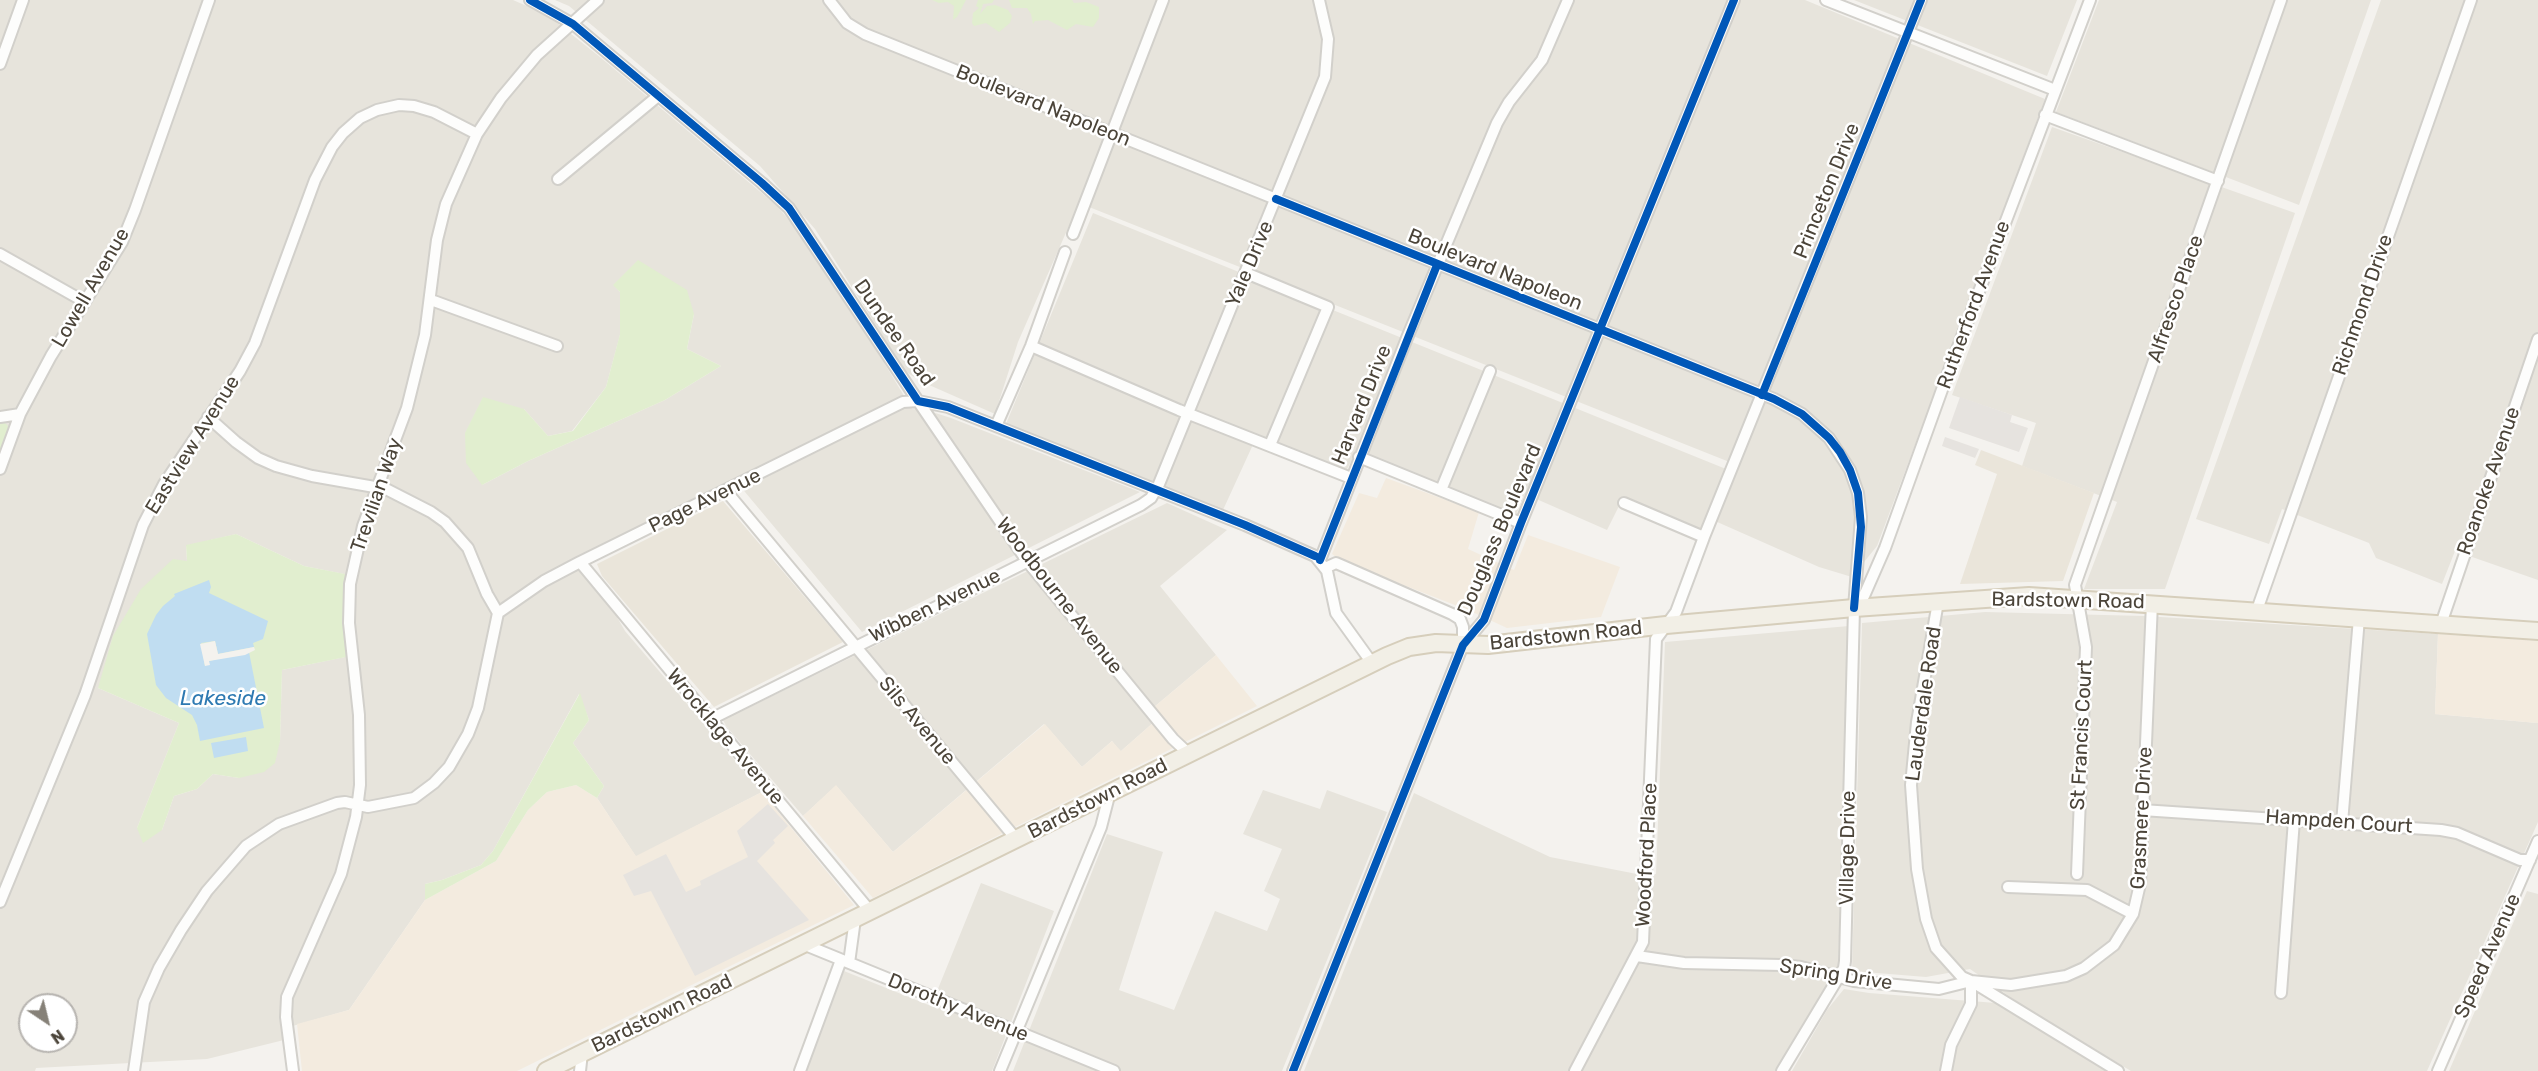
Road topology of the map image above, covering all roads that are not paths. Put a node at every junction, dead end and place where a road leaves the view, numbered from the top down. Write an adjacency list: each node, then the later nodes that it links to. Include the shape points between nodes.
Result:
1 (23, 0): 17 (street)
2 (209, 0): 32 (street, Lowell Avenue, via 122,242)
3 (530, 0): 15 (street, Dundee Road)
4 (598, 0): 15 (street, Trevilian Way)
5 (829, 0): 21 (street, Boulevard Napoleon, via 847,23 865,34)
6 (1163, 0): 21 (street)
7 (1319, 0): 25 (street, Yale Drive, via 1328,39 1325,77)
8 (1568, 0): 29 (street, Harvard Drive, via 1542,60 1497,123)
9 (1734, 0): 33 (street, Douglass Boulevard)
10 (1826, 0): 16 (street)
11 (1921, 0): 16 (street, Princeton Drive)
12 (2090, 0): 18 (street, Rutherford Avenue)
13 (2281, 0): 24 (street, Alfresco Place)
14 (2470, 0): 63 (street, Richmond Drive)
15 (573, 24): 19 (street, Dundee Road); 22 (street, Trevilian Way, via 520,75)
16 (1909, 33): 18 (street); 38 (street, Princeton Drive)
17 (0, 64)
18 (2055, 90): 20 (street, Rutherford Avenue)
19 (658, 96): 23 (street); 39 (street, Dundee Road, via 789,208)
20 (2045, 115): 24 (street); 62 (street, Rutherford Avenue, via 1885,548 1864,596)
21 (1111, 133): 25 (street, Boulevard Napoleon); 26 (street)
22 (477, 135): 31 (street, Trevilian Way, via 446,204 437,240); 43 (street, Eastview Avenue, via 434,112 399,105 367,114 343,133 315,180 255,344)
23 (558, 179)
24 (2218, 181): 59 (street, Alfresco Place, via 2075,585)
25 (1276, 199): 29 (street, Boulevard Napoleon); 30 (street, Yale Drive)
26 (1073, 234)
27 (1065, 252): 36 (street)
28 (0, 254): 32 (street)
29 (1437, 265): 33 (street, Boulevard Napoleon); 46 (street, Harvard Drive)
30 (1246, 273): 40 (street, Yale Drive); 45 (street, via 1328,307)
31 (431, 300): 35 (street); 49 (street, Trevilian Way, via 407,408)
32 (85, 302): 41 (street, Lowell Avenue)
33 (1601, 330): 38 (street, Boulevard Napoleon); 54 (street, Douglass Boulevard)
34 (2538, 339): 66 (street, Roanoke Avenue)
35 (557, 346)
36 (1031, 346): 40 (street); 44 (street)
37 (1490, 370): 51 (street)
38 (1762, 394): 55 (street, Princeton Drive); 62 (street, Boulevard Napoleon, via 1813,421 1835,445 1850,470 1861,517)
39 (918, 401): 44 (street, Dundee Road, via 948,407); 52 (street, Page Avenue, via 903,402); 56 (street, Woodbourne Avenue)
40 (1188, 413): 45 (street); 50 (street, Yale Drive)
41 (20, 414): 42 (street); 47 (street, Lowell Avenue)
42 (0, 417)
43 (208, 417): 49 (street, via 258,458 276,466); 84 (street, Eastview Avenue, via 164,484 143,525 85,695)
44 (996, 426): 50 (street, Dundee Road)
45 (1270, 446): 48 (street)
46 (1359, 457): 48 (street, Harvard Drive); 51 (street)
47 (0, 469)
48 (1351, 478): 57 (street, Harvard Drive)
49 (377, 487): 64 (street, via 431,512 455,533 468,548); 75 (street, Trevilian Way, via 358,542 350,584 349,623 359,715)
50 (1156, 490): 56 (street, Wibben Avenue, via 1141,505); 57 (street, Dundee Road)
51 (1441, 490): 54 (street)
52 (726, 491): 58 (street, Page Avenue); 70 (street, Sils Avenue)
53 (1624, 503): 55 (street)
54 (1521, 523): 69 (street, Douglass Boulevard, via 1484,620)
55 (1704, 537): 67 (street, Princeton Drive, via 1676,612)
56 (1027, 561): 70 (street, Wibben Avenue); 73 (street, Woodbourne Avenue)
57 (1320, 561): 69 (street, Dundee Road, via 1336,563 1452,614 1463,627); 71 (street, via 1336,613)
58 (580, 562): 64 (street, Page Avenue); 72 (street, Wrocklage Avenue)
59 (2077, 598): 60 (main road, Bardstown Road, via 2029,596); 61 (main road, Bardstown Road); 82 (street, St Francis Court, via 2086,648)
60 (1938, 602): 62 (main road, Bardstown Road); 91 (street, Lauderdale Road, via 1917,722 1911,785 1913,828 1917,869 1936,948 1954,970)
61 (2152, 603): 63 (main road, Bardstown Road); 76 (street, Grasmere Drive)
62 (1854, 608): 67 (main road, Bardstown Road); 90 (street, Village Drive, via 1845,961)
63 (2257, 610): 65 (main road, Bardstown Road)
64 (498, 613): 75 (street, via 478,708 449,767 414,798 379,806)
65 (2359, 618): 66 (main road, Bardstown Road); 78 (street)
66 (2441, 624): 68 (main road, Bardstown Road)
67 (1666, 625): 69 (main road, Bardstown Road); 88 (street, Woodford Place, via 1656,639 1643,942)
68 (2538, 631)
69 (1463, 645): 71 (main road, Bardstown Road, via 1409,647); 102 (street, Douglass Boulevard)
70 (855, 646): 72 (street, Wibben Avenue); 79 (street, Sils Avenue)
71 (1372, 663): 73 (main road, Bardstown Road)
72 (711, 719): 86 (street, Wrocklage Avenue)
73 (1189, 754): 74 (main road, Bardstown Road)
74 (1110, 792): 79 (main road, Bardstown Road); 93 (street, via 1101,828)
75 (357, 805): 95 (street, via 337,803 279,824 232,859 159,968 144,1002); 96 (street, Trevilian Way, via 340,874 287,997)
76 (2142, 810): 77 (street, Hampden Court); 85 (street, Grasmere Drive, via 2140,884)
77 (2294, 820): 78 (street, Hampden Court); 92 (street)
78 (2342, 823): 81 (street, Hampden Court, via 2457,833 2520,860)
79 (1017, 840): 86 (main road, Bardstown Road)
80 (2538, 841): 81 (street, Speed Avenue)
81 (2530, 860): 107 (street, Speed Avenue)
82 (2077, 874)
83 (2008, 887): 85 (street, via 2087,890)
84 (0, 902)
85 (2133, 914): 91 (street, Grasmere Drive, via 2105,954 2066,976 2011,985)
86 (863, 915): 87 (main road, Bardstown Road); 89 (street)
87 (803, 944): 89 (street, Dorothy Avenue); 94 (main road, Bardstown Road)
88 (1637, 956): 90 (street, Spring Drive, via 1684,963 1782,965); 103 (street, Woodford Place)
89 (845, 961): 93 (street, Dorothy Avenue); 99 (street)
90 (1837, 978): 91 (street, Spring Drive, via 1939,989); 104 (street, Village Drive)
91 (1971, 981): 105 (street, via 1971,1004 1951,1045); 106 (street)
92 (2282, 993)
93 (1016, 1032): 100 (street); 101 (street, Dorothy Avenue)
94 (582, 1053): 97 (main road, Bardstown Road); 98 (street)
95 (134, 1071)
96 (293, 1071)
97 (546, 1071)
98 (580, 1071)
99 (800, 1071)
100 (1000, 1071)
101 (1114, 1071)
102 (1293, 1071)
103 (1575, 1071)
104 (1782, 1071)
105 (1946, 1071)
106 (2118, 1071)
107 (2438, 1071)

